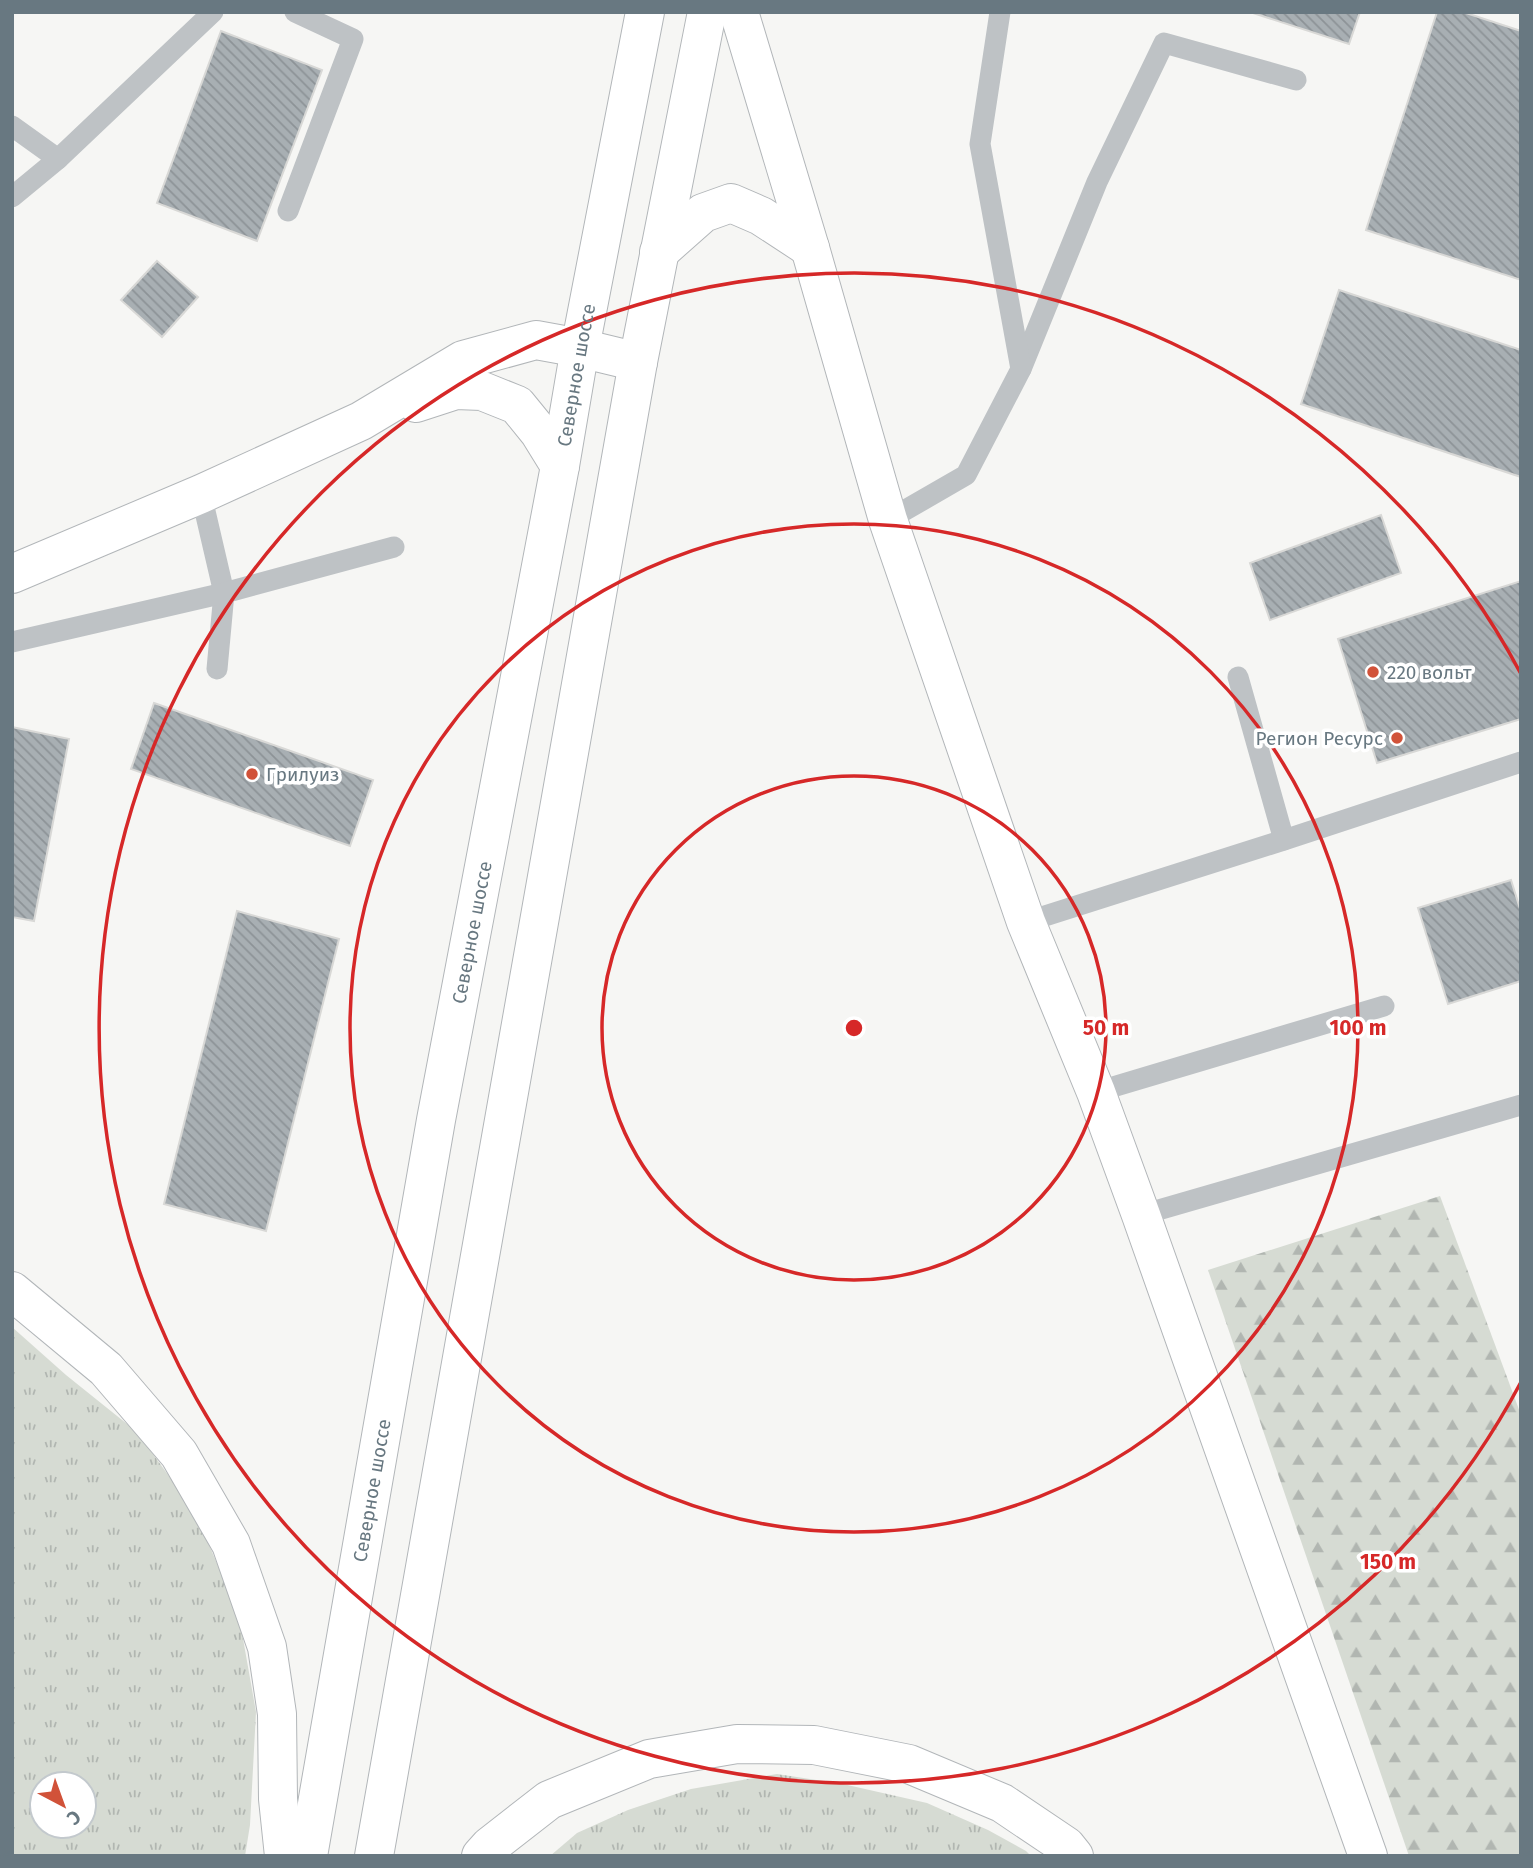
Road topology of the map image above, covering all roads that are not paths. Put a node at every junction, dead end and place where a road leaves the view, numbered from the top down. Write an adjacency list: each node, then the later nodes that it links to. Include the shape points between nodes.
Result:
1 (213, 12): 9 (lane)
2 (295, 12): 11 (lane, via 353,39)
3 (645, 12): 14 (main road, Северное шоссе)
4 (708, 12): 13 (main road)
5 (739, 12): 12 (main road)
6 (1000, 12): 16 (lane, via 980,144)
7 (1296, 80): 16 (lane, via 1164,43 1097,182)
8 (12, 126): 9 (lane)
9 (58, 159): 10 (lane)
10 (12, 197)
11 (288, 211)
12 (810, 248): 13 (main road, via 761,216 731,203 703,213); 20 (main road)
13 (659, 252): 15 (main road)
14 (580, 348): 15 (main road); 17 (main road, via 536,340 463,360); 18 (main road, Северное шоссе)
15 (638, 362): 37 (main road)
16 (1021, 369): 20 (lane, via 967,475)
17 (361, 421): 18 (main road, via 456,390 482,391 517,405); 19 (main road)
18 (560, 466): 36 (main road, Северное шоссе, via 438,1106)
19 (201, 494): 22 (main road); 23 (lane)
20 (888, 520): 29 (main road)
21 (394, 547): 23 (lane)
22 (12, 574)
23 (224, 593): 24 (lane); 25 (lane)
24 (12, 642)
25 (217, 669)
26 (1238, 677): 28 (lane)
27 (1521, 762): 28 (lane)
28 (1284, 840): 29 (lane)
29 (1026, 922): 31 (main road)
30 (1384, 1006): 31 (lane)
31 (1096, 1093): 33 (main road)
32 (1521, 1105): 33 (lane)
33 (1141, 1215): 40 (main road)
34 (12, 1291): 35 (main road, via 106,1369 179,1454 231,1544 267,1647 277,1714)
35 (284, 1856)
36 (308, 1856)
37 (374, 1856)
38 (481, 1856): 39 (main road, via 549,1800 649,1759 737,1744 814,1745 909,1763 1002,1803)
39 (1074, 1856)
40 (1368, 1856)

